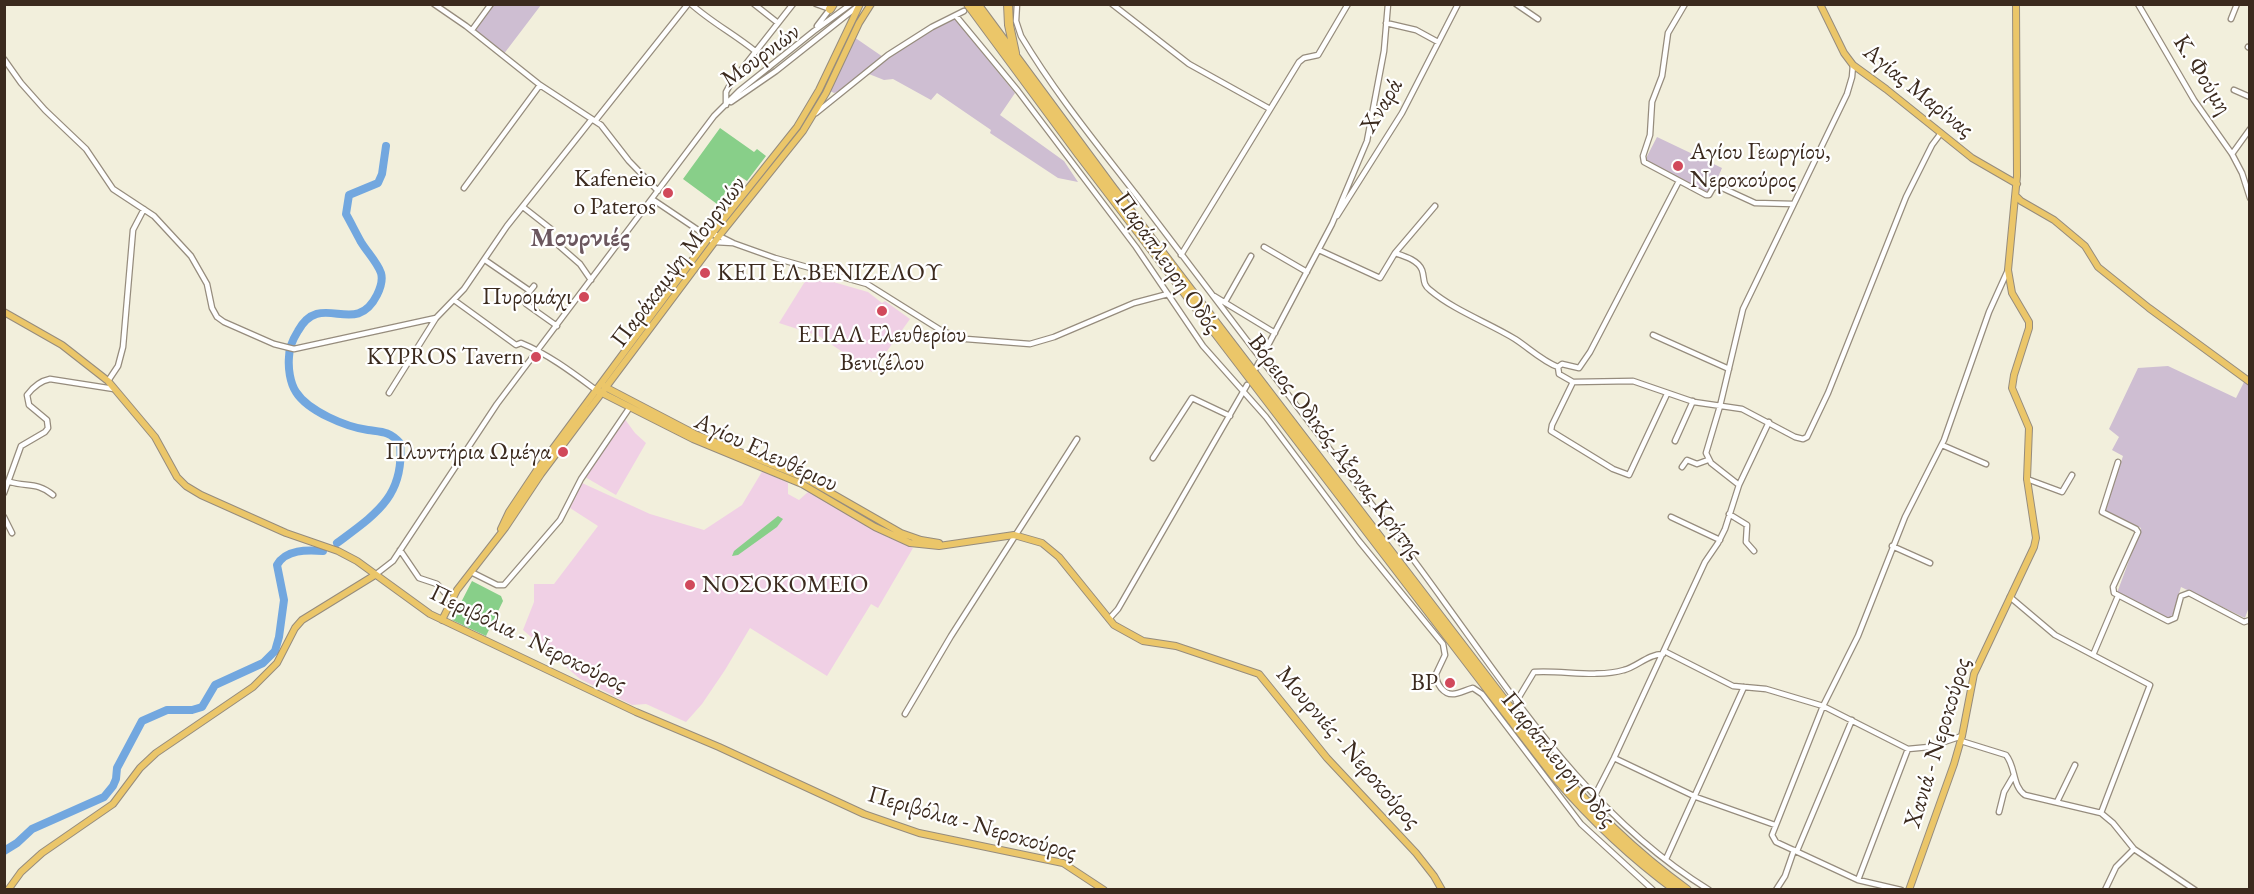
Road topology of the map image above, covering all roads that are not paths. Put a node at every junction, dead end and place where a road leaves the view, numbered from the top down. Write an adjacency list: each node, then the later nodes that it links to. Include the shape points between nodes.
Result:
1 (491, 4): 30 (street)
2 (690, 4): 33 (street); 45 (street)
3 (754, 4): 29 (street)
4 (793, 4): 29 (street)
5 (816, 4): 23 (street)
6 (851, 4): 31 (street, Μουρνιών)
7 (871, 4): 39 (main road, Παράκαμψη Μουρνιών)
8 (977, 4): 34 (highway, Βόρειος Οδικός Άξονας Κρήτης)
9 (1008, 4): 34 (highway)
10 (1017, 4): 67 (street, Παράπλευρη Οδός, via 1018,30 1034,58 1072,115)
11 (1112, 4): 43 (street, via 1189,64)
12 (1348, 4): 43 (street, via 1320,52 1301,59)
13 (1388, 4): 28 (street, Χναρά)
14 (1458, 4): 32 (street, Χναρά)
15 (1516, 4): 26 (street)
16 (1685, 4): 49 (street, via 1668,33 1664,70 1652,102 1650,135 1643,156 1646,164)
17 (1820, 4): 36 (main road, Αγίας Μαρίνας)
18 (2016, 4): 50 (main road, Χανιά - Νεροκούρος)
19 (2138, 4): 48 (street, Κ. Φούμη, via 2194,100)
20 (2237, 4): 27 (street)
21 (435, 5): 30 (street)
22 (860, 5): 39 (main road, Παράκαμψη Μουρνιών); 42 (street, Μουρνιών)
23 (832, 7): 31 (street)
24 (966, 8): 25 (street); 142 (highway, Βόρειος Οδικός Άξονας Κρήτης)
25 (956, 16): 41 (street, via 888,55); 77 (street, Παράπλευρη Οδός, via 1036,115)
26 (1538, 19)
27 (2231, 19)
28 (1386, 22): 32 (street, via 1416,30); 60 (street, Χναρά, via 1371,129)
29 (778, 23): 33 (street)
30 (472, 30): 37 (street)
31 (814, 31): 42 (street, Μουρνιών)
32 (1438, 42): 60 (street, Χναρά, via 1402,113)
33 (755, 51): 42 (street, via 726,92)
34 (1016, 57): 175 (highway, Βόρειος Οδικός Άξονας Κρήτης, via 1553,764 1606,822)
35 (4, 59): 59 (street, via 45,110 86,148 113,189)
36 (1853, 65): 47 (main road, Αγίας Μαρίνας); 56 (street, via 1847,94)
37 (540, 85): 45 (street); 51 (street)
38 (2234, 90): 40 (street)
39 (822, 91): 41 (street); 44 (main road, Παράκαμψη Μουρνιών); 62 (main road, Παράκαμψη Μουρνιών)
40 (2250, 97)
41 (835, 98): 44 (street)
42 (726, 105): 52 (street)
43 (1270, 109): 67 (street)
44 (813, 116): 62 (main road, Παράκαμψη Μουρνιών)
45 (593, 120): 52 (street); 58 (street)
46 (2250, 129): 48 (street)
47 (1941, 133): 50 (main road, Αγίας Μαρίνας, via 1972,159); 108 (street, via 1906,197 1835,377 1809,432 1803,439)
48 (2232, 154): 54 (street, Κ. Φούμη)
49 (1679, 181): 56 (street, via 1706,195 1718,186 1755,203); 90 (street, via 1581,366)
50 (2017, 184): 53 (main road, Χανιά - Νεροκούρος)
51 (464, 188)
52 (658, 191): 55 (street)
53 (2016, 196): 71 (main road, Χανιά - Νεροκούρος); 97 (main road, via 2054,220 2085,246 2095,264)
54 (2250, 198)
55 (652, 199): 62 (street); 74 (street)
56 (1793, 204): 92 (street, via 1743,309)
57 (1435, 206): 66 (street)
58 (523, 207): 61 (street); 69 (street)
59 (144, 209): 84 (street, via 191,256 207,284 218,317 286,348); 94 (street, via 133,230 123,346 118,366)
60 (1332, 224): 65 (street, Χναρά)
61 (551, 229)
62 (713, 238): 79 (street, via 867,284 942,331 966,339 1014,344 1043,341 1122,307); 93 (main road, Παράκαμψη Μουρνιών)
63 (556, 243): 74 (street, via 580,264)
64 (1264, 247): 73 (street)
65 (1319, 250): 66 (street, via 1380,278); 73 (street, Χναρά)
66 (1395, 253): 90 (street, via 1417,264 1423,282 1444,301)
67 (1181, 255): 70 (street, Παράπλευρη Οδός)
68 (1251, 256): 82 (street)
69 (485, 260): 78 (street); 81 (street)
70 (1189, 266): 72 (street); 80 (street, Παράπλευρη Οδός)
71 (2008, 270): 111 (street); 118 (main road, Χανιά - Νεροκούρος, via 2012,293 2029,322 2012,388 2028,428)
72 (1184, 271)
73 (1307, 272): 86 (street, Χναρά)
74 (591, 280): 85 (street)
75 (1171, 282): 77 (street)
76 (534, 286): 78 (street)
77 (1164, 287): 79 (street, Παράπλευρη Οδός)
78 (530, 291): 85 (street, via 525,297 526,304)
79 (1168, 294): 99 (street, Παράπλευρη Οδός, via 1203,346)
80 (1211, 294): 82 (street); 89 (street, Παράπλευρη Οδός)
81 (454, 300): 84 (street); 88 (street, via 516,345 521,343)
82 (1225, 302): 86 (street)
83 (4, 312): 94 (main road, Περιβόλια - Νεροκούρος, via 52,339)
84 (436, 318): 101 (street)
85 (557, 326): 88 (street)
86 (1275, 333): 89 (street, Χναρά)
87 (1653, 335): 92 (street)
88 (538, 350): 95 (street); 131 (street, via 480,427)
89 (1261, 358): 91 (street, Χναρά); 149 (street, Παράπλευρη Οδός)
90 (1558, 367): 96 (street, via 1559,374)
91 (1256, 368)
92 (1729, 369): 105 (street)
93 (609, 378): 98 (main road, Παράκαμψη Μουρνιών); 98 (main road); 102 (main road)
94 (108, 381): 100 (main road, Περιβόλια - Νεροκούρος)
95 (586, 381): 98 (street); 98 (street)
96 (1573, 381): 103 (street, via 1633,381); 103 (street, via 1552,433 1626,476 1631,473)
97 (2247, 381)
98 (600, 388): 102 (main road, Αγίου Ελευθέριου); 106 (main road, Αγίου Ελευθέριου); 134 (main road, Παράκαμψη Μουρνιών)
99 (1245, 388): 107 (street); 164 (street, Παράπλευρη Οδός, via 1359,541 1443,644 1445,655 1436,674 1439,685 1453,695 1473,688 1482,694)
100 (115, 389): 119 (street, via 55,379 39,383 27,395 27,401 47,420 48,428 21,446); 135 (main road, Περιβόλια - Νεροκούρος, via 155,437 186,486 286,533 338,551)
101 (389, 393)
102 (616, 393): 129 (main road, Αγίου Ελευθέριου, via 695,434 802,477 901,533 921,540)
103 (1667, 394): 104 (street)
104 (1693, 401): 105 (street); 110 (street)
105 (1720, 406): 108 (street, via 1742,409); 113 (street, via 1706,449)
106 (630, 407): 129 (main road, Αγίου Ελευθέριου, via 693,439 802,484 899,539 920,545); 134 (street, via 581,479 560,520 504,585 498,586)
107 (1230, 416): 112 (street, via 1191,398); 139 (street)
108 (1769, 422): 120 (street)
109 (1077, 439): 127 (street)
110 (1676, 441)
111 (1942, 445): 115 (street); 130 (street)
112 (1153, 458)
113 (1708, 460): 116 (street, via 1697,464 1687,460); 120 (street)
114 (2118, 462): 136 (street, via 2102,512 2138,532 2113,587)
115 (1986, 464)
116 (1682, 467)
117 (2072, 475): 118 (street, via 2061,492)
118 (2027, 479): 137 (main road, Χανιά - Νεροκούρος, via 2036,538)
119 (10, 482): 121 (street); 122 (street, via 39,486)
120 (1739, 485): 123 (street)
121 (4, 493)
122 (52, 495)
123 (1729, 514): 128 (street); 132 (street, via 1747,525 1746,542)
124 (4, 517): 126 (street)
125 (1671, 517): 128 (street)
126 (12, 533)
127 (1014, 536): 129 (main road, Αγίου Ελευθέριου); 139 (main road, Αγίου Ελευθέριου, via 1031,538 1052,550); 151 (street)
128 (1720, 540): 144 (street, via 1705,562)
129 (958, 544)
130 (1893, 546): 133 (street); 150 (street, via 1857,636)
131 (400, 550): 135 (street); 138 (street, via 419,578 437,584)
132 (1754, 551)
133 (1930, 563)
134 (471, 572): 138 (main road, Παράκαμψη Μουρνιών)
135 (375, 575): 140 (main road, Περιβόλια - Νεροκούρος); 170 (main road, via 302,620 277,663 253,687 156,753 113,804 42,853)
136 (2118, 596): 141 (street, via 2168,621 2175,618 2181,597 2189,593 2244,622); 145 (street)
137 (2010, 597): 145 (street, via 2052,633); 153 (main road, Χανιά - Νεροκούρος, via 1974,674)
138 (451, 600): 140 (main road, Παράκαμψη Μουρνιών)
139 (1109, 619): 172 (main road, Μουρνιές - Νεροκούρος, via 1123,632 1143,641 1176,646 1259,674 1327,758 1416,853)
140 (442, 620): 171 (main road, Περιβόλια - Νεροκούρος, via 882,822 1063,863)
141 (2250, 620)
142 (1451, 641): 143 (highway); 147 (highway, Βόρειος Οδικός Άξονας Κρήτης)
143 (1451, 652)
144 (1663, 653): 148 (street, via 1733,686); 149 (street, via 1625,670 1534,672); 155 (street)
145 (2093, 655): 162 (street, via 2150,686)
146 (1475, 684): 147 (highway)
147 (1485, 687): 174 (highway, Βόρειος Οδικός Άξονας Κρήτης, via 1585,811)
148 (1744, 687): 150 (street, via 1766,689); 158 (street)
149 (1516, 702): 159 (street, Παράπλευρη Οδός)
150 (1823, 706): 152 (street); 165 (street)
151 (905, 714)
152 (1852, 720): 154 (street); 167 (street)
153 (1961, 738): 154 (street); 157 (street, via 2006,755); 179 (main road, Χανιά - Νεροκούρος)
154 (1908, 749): 169 (street)
155 (1614, 758): 158 (street); 159 (street)
156 (2075, 765): 160 (street)
157 (2014, 775): 160 (street, via 2025,795); 161 (street)
158 (1696, 797): 165 (street); 168 (street)
159 (1593, 799): 168 (street, Παράπλευρη Οδός)
160 (2057, 802): 162 (street)
161 (1999, 812)
162 (2101, 813): 166 (street)
163 (1584, 818): 164 (street)
164 (1581, 824): 173 (street, Παράπλευρη Οδός)
165 (1775, 825): 167 (street, via 1773,840)
166 (2134, 849): 180 (street, via 2116,867); 181 (street)
167 (1796, 851): 169 (street); 177 (street)
168 (1666, 860): 176 (street, Παράπλευρη Οδός)
169 (1858, 880): 178 (street)
170 (8, 890)
171 (1104, 890)
172 (1442, 890)
173 (1653, 890)
174 (1676, 890)
175 (1687, 890)
176 (1709, 890)
177 (1776, 890)
178 (1901, 890)
179 (1909, 890)
180 (2105, 890)
181 (2195, 890)

